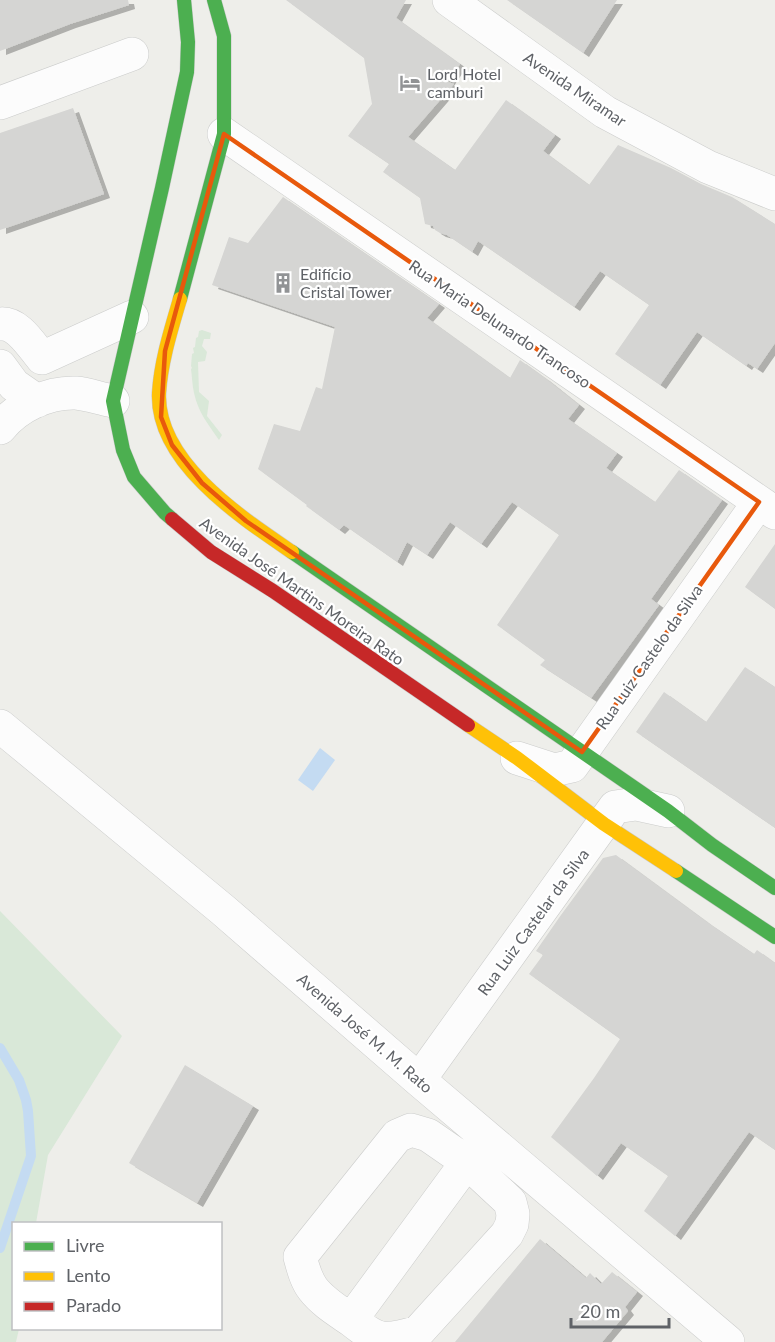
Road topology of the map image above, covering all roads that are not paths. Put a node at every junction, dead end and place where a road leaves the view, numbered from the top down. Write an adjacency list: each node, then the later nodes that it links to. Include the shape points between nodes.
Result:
1 (184, 0): 8 (street, Avenida José Martins Moreira Rato, via 187,72)
2 (214, 0): 6 (street, Avenida José Martins Moreira Rato, via 224,36)
3 (449, 0): 7 (street, Avenida Miramar, via 605,112 708,166)
4 (132, 54): 5 (street)
5 (0, 103)
6 (224, 134): 14 (street, Rua Maria Delunardo Trancoso); 16 (street, Avenida José Martins Moreira Rato, via 165,351 160,417 172,445 202,483 246,521)
7 (775, 194)
8 (132, 317): 9 (street, via 42,357 12,325); 12 (street, Avenida José Martins Moreira Rato)
9 (0, 324)
10 (0, 366): 11 (street, via 15,385)
11 (37, 401): 12 (street, via 76,393); 13 (street)
12 (113, 401): 17 (street, Avenida José Martins Moreira Rato, via 123,450 134,477 165,513 211,552)
13 (0, 428)
14 (767, 508): 16 (street, Rua Luiz Castelo da Silva)
15 (0, 726): 22 (street, Avenida José M. M. Rato)
16 (582, 752): 17 (street, Rua Luiz Castelo da Silva, via 572,766 554,770); 18 (street, Avenida José Martins Moreira Rato)
17 (517, 758): 19 (street, Avenida José Martins Moreira Rato)
18 (668, 811): 19 (street, Rua Luiz Castelar da Silva, via 636,804 615,807); 20 (street, Avenida José Martins Moreira Rato)
19 (604, 824): 21 (street, Avenida José Martins Moreira Rato); 22 (street, Rua Luiz Castelar da Silva)
20 (775, 888)
21 (775, 937)
22 (419, 1080): 23 (street, Avenida José M. M. Rato)
23 (477, 1149): 24 (street); 24 (street, via 510,1202 513,1214 507,1234 418,1332 384,1342); 24 (street, via 411,1130 397,1136 300,1257 313,1289); 25 (street, Avenida José M. M. Rato)
24 (351, 1320)
25 (728, 1342)

